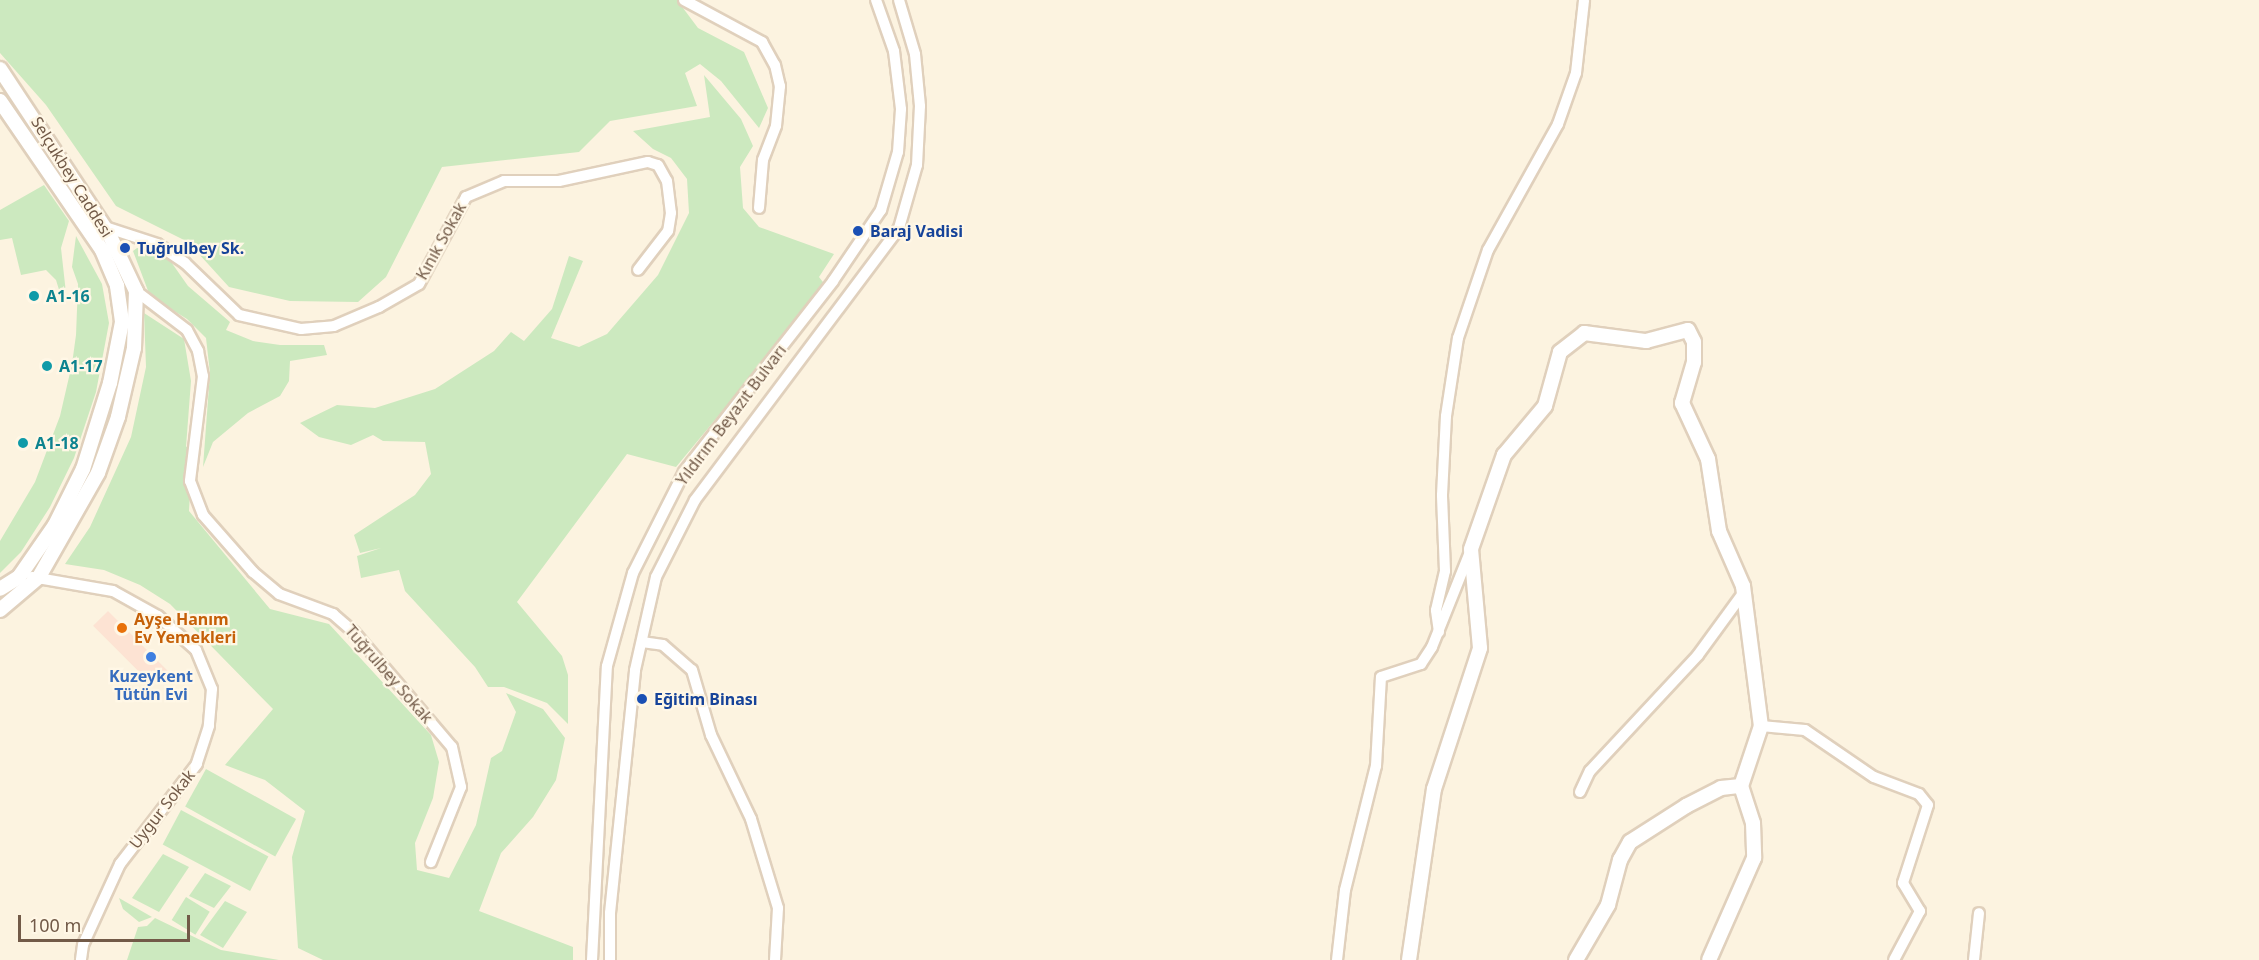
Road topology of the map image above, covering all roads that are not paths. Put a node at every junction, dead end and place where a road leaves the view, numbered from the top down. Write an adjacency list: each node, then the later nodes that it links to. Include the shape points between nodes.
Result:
1 (684, 0): 7 (street, via 762,42 775,65 780,86 776,126 763,160)
2 (876, 0): 26 (street, Yıldırım Beyazıt Bulvarı, via 894,51 901,109 898,152 882,210 833,281 684,472 633,573 607,666)
3 (900, 0): 19 (street, Yıldırım Beyazıt Bulvarı, via 915,54 920,106 917,165 899,228 695,500 656,577)
4 (1584, 0): 18 (street, via 1576,73 1558,124 1488,249 1458,338 1446,416 1444,571 1436,610)
5 (0, 69): 8 (street, Selçukbey Caddesi)
6 (0, 101): 8 (street, Selçukbey Caddesi)
7 (759, 208)
8 (88, 215): 9 (street, Selçukbey Caddesi); 13 (street, Selçukbey Caddesi, via 117,286 122,322 117,352 83,469 55,525)
9 (105, 227): 10 (street, Kınık Sokak, via 157,244 185,262 239,315 301,329 334,326 419,284 466,197 504,180 559,180 648,162 658,165 668,180 670,213 668,231); 11 (street, Selçukbey Caddesi)
10 (638, 270)
11 (136, 291): 14 (street, Selçukbey Caddesi, via 134,348 118,417 83,506); 23 (street, Tuğrulbey Sokak, via 187,330 198,351 203,376 190,481 203,515 253,572 279,594 333,614 354,632 452,747 461,787)
12 (1471, 549): 16 (street, via 1504,455 1545,406 1560,352 1584,333 1646,340 1688,330 1694,342 1694,362 1682,403 1708,459 1719,531); 18 (street); 30 (street, via 1480,648 1434,789)
13 (19, 578): 14 (street, Uygur Sokak); 15 (street, Selçukbey Caddesi)
14 (39, 578): 17 (street, Selçukbey Caddesi); 25 (street, Uygur Sokak, via 113,591 158,616 195,650 212,689 209,726 197,764 120,864 83,945)
15 (0, 589)
16 (1744, 592): 20 (street); 22 (street, via 1698,655 1596,764)
17 (0, 610)
18 (1439, 632): 29 (street, via 1421,664 1381,677 1376,766 1345,890)
19 (642, 642): 27 (street, Yıldırım Beyazıt Bulvarı, via 611,902); 28 (street, via 663,645 692,670 711,735 751,819 778,908)
20 (1761, 726): 21 (street); 33 (street, via 1805,730 1874,777 1919,794 1928,805 1903,883 1920,911)
21 (1741, 786): 31 (street, via 1721,789 1686,806 1630,842 1620,860 1608,905); 32 (street, via 1754,823 1754,858)
22 (1580, 792)
23 (431, 862)
24 (1979, 914): 34 (street)
25 (81, 960)
26 (592, 960)
27 (610, 960)
28 (775, 960)
29 (1337, 960)
30 (1409, 960)
31 (1576, 960)
32 (1709, 960)
33 (1894, 960)
34 (1974, 960)

